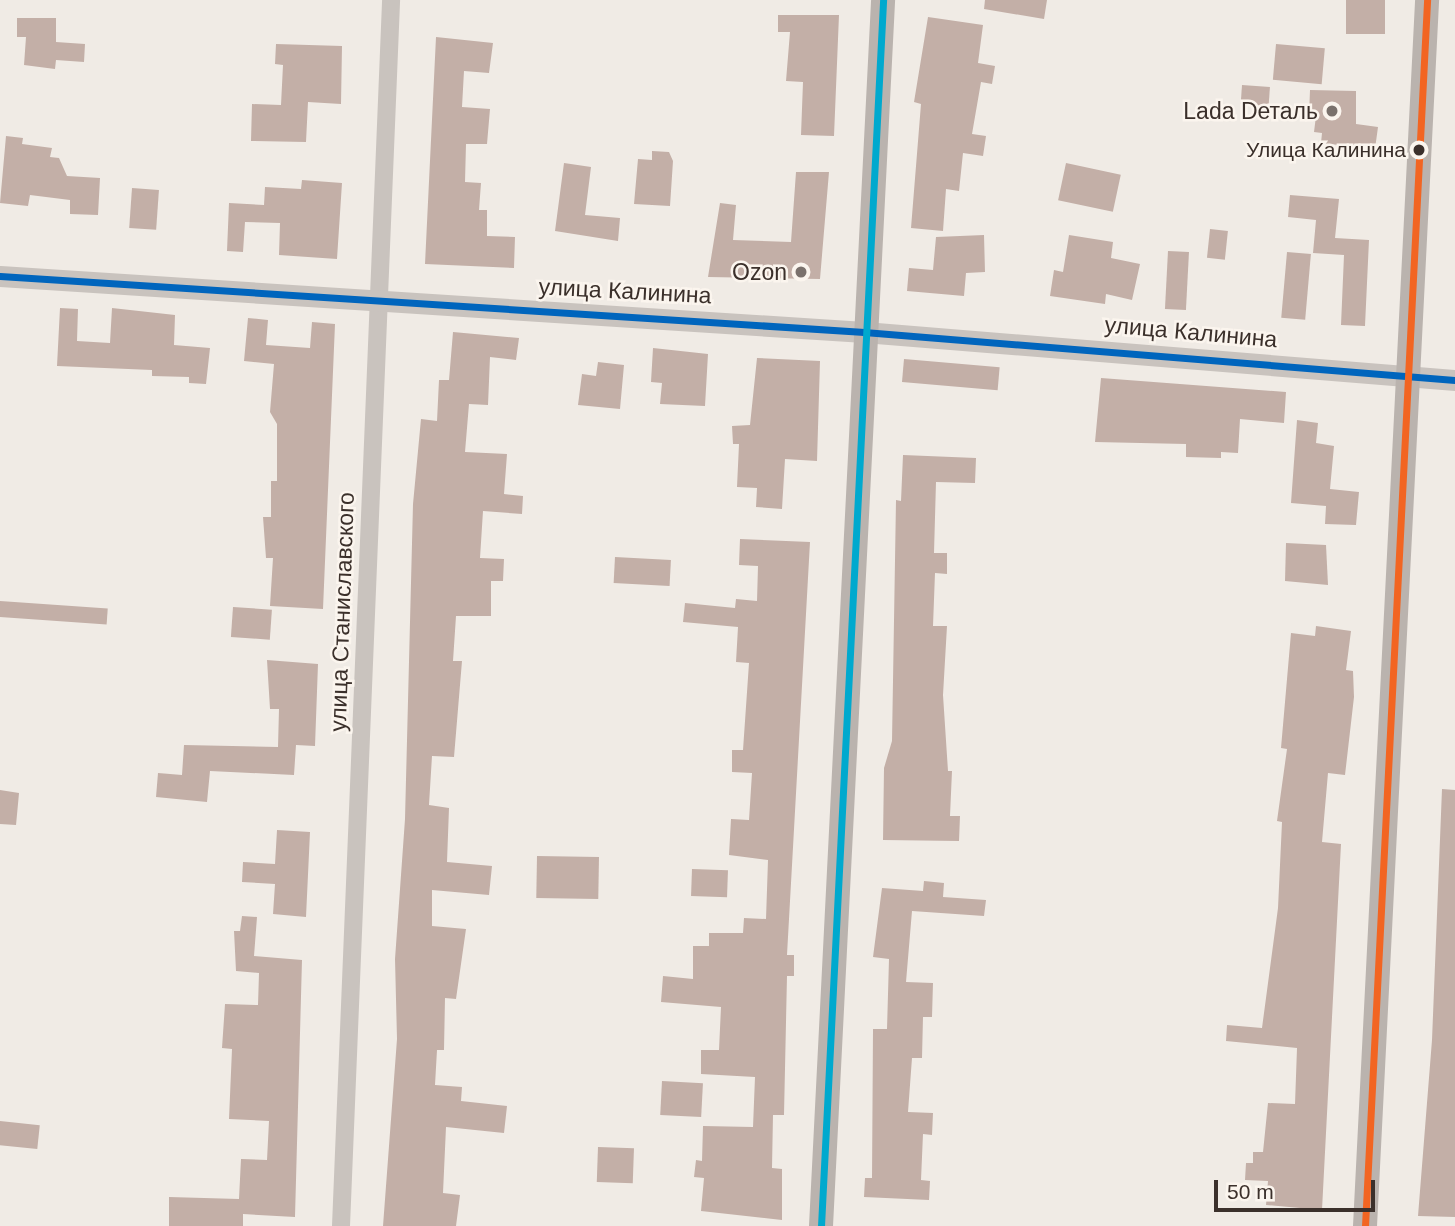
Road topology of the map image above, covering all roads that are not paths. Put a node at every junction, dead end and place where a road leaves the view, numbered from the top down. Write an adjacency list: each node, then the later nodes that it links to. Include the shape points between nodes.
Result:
1 (391, 0): 5 (street, улица Станиславского)
2 (883, 0): 6 (main road)
3 (1427, 0): 7 (main road)
4 (0, 276): 5 (street, улица Калинина)
5 (379, 303): 6 (street, улица Калинина); 9 (street, улица Станиславского)
6 (864, 332): 7 (street, улица Калинина); 10 (main road)
7 (1407, 375): 8 (street, улица Калинина); 11 (main road)
8 (1455, 380)
9 (341, 1226)
10 (821, 1226)
11 (1365, 1226)

